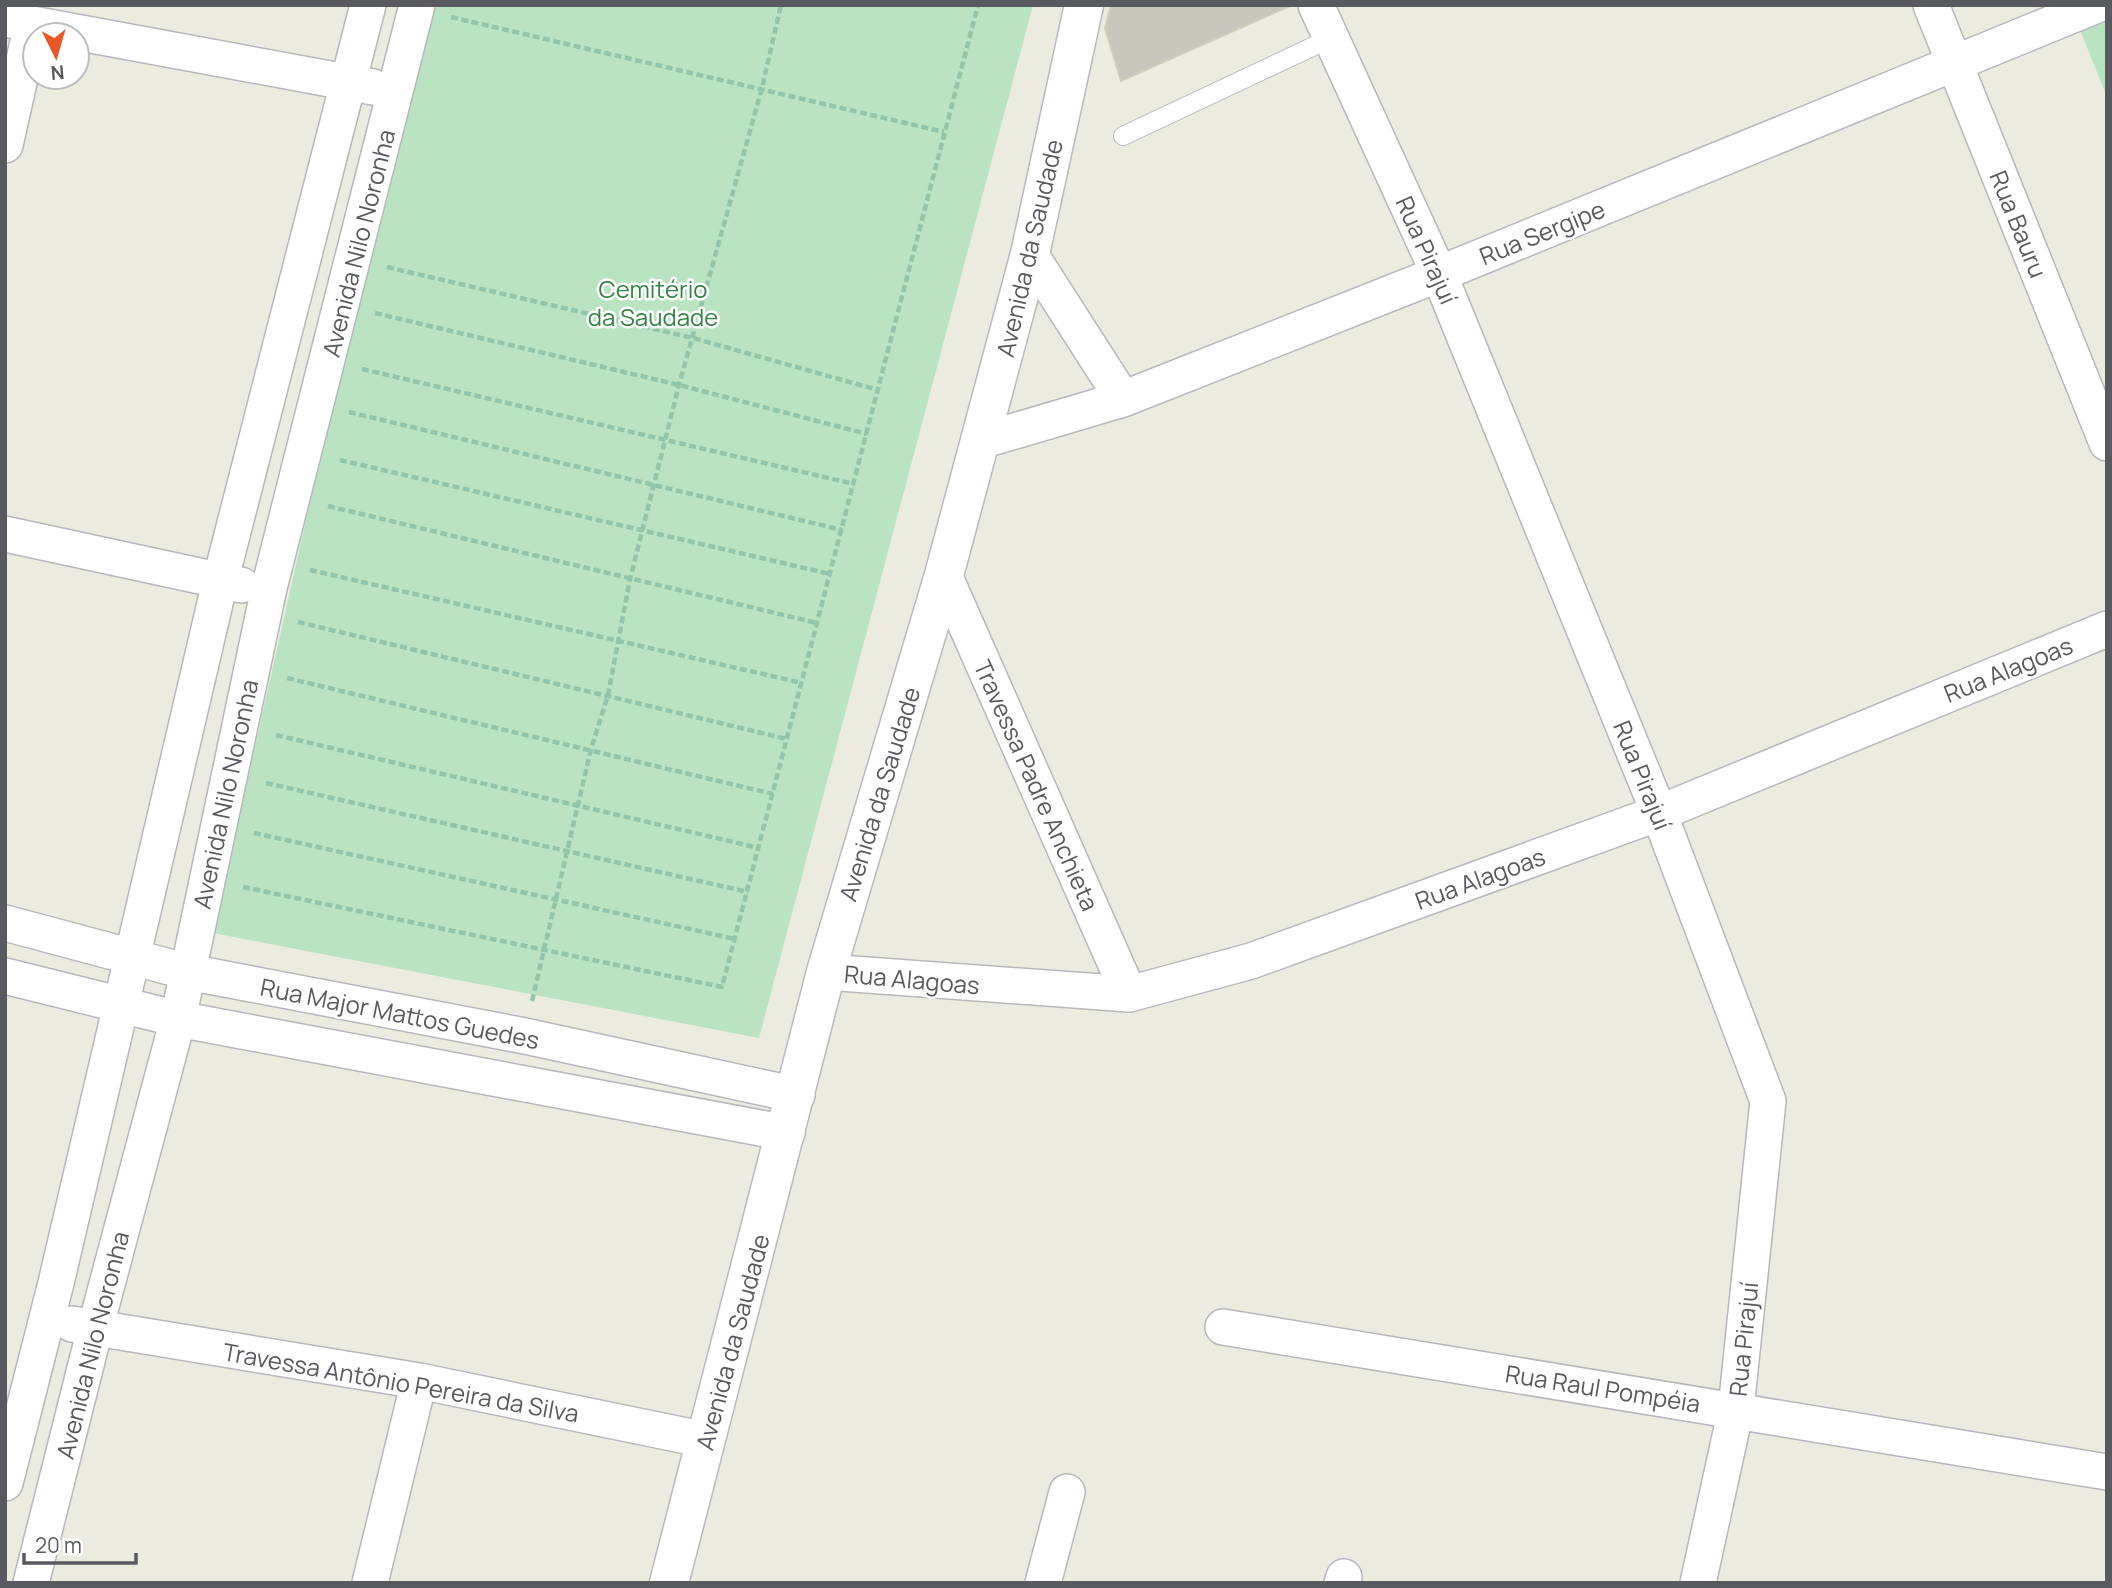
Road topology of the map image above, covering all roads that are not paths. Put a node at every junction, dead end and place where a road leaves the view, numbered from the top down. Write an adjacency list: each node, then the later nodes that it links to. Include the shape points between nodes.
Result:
1 (368, 5): 10 (street, Avenida Nilo Noronha)
2 (1084, 5): 14 (main road, Avenida da Saudade)
3 (1316, 5): 8 (street, Rua Pirajuí)
4 (1931, 5): 9 (street, Rua Bauru)
5 (2097, 5): 9 (street, Rua Sergipe)
6 (432, 11): 11 (street, Avenida Nilo Noronha)
7 (19, 21): 10 (street); 13 (street)
8 (1331, 38): 12 (lane); 15 (street, Rua Pirajuí)
9 (1954, 63): 15 (street, Rua Sergipe); 18 (street, Rua Bauru)
10 (350, 83): 11 (street); 21 (street, Avenida Nilo Noronha)
11 (397, 92): 22 (street, Avenida Nilo Noronha)
12 (1123, 136)
13 (5, 145)
14 (1030, 254): 16 (street); 17 (main road, Avenida da Saudade)
15 (1439, 274): 16 (street, Rua Sergipe); 24 (street, Rua Pirajuí)
16 (1123, 399): 17 (street, Rua Sergipe)
17 (981, 441): 20 (main road, Avenida da Saudade)
18 (2107, 443)
19 (5, 534): 21 (street)
20 (944, 575): 28 (main road, Avenida da Saudade); 30 (street, Travessa Padre Anchieta)
21 (220, 582): 22 (street); 26 (street, Avenida Nilo Noronha)
22 (269, 588): 27 (street, Avenida Nilo Noronha)
23 (2107, 629): 24 (street, Rua Alagoas)
24 (1659, 813): 30 (street, Rua Alagoas, via 1251,961); 41 (street, Rua Pirajuí, via 1768,1101)
25 (5, 923): 26 (street, Rua Major Mattos Guedes)
26 (130, 956): 27 (street, Rua Major Mattos Guedes); 31 (street, Avenida Nilo Noronha)
27 (188, 972): 32 (street, Avenida Nilo Noronha); 33 (street, Rua Major Mattos Guedes)
28 (826, 972): 30 (street, Rua Alagoas); 35 (main road, Avenida da Saudade)
29 (5, 976): 31 (street, Rua Major Mattos Guedes)
30 (1129, 994)
31 (120, 1007): 32 (street, Rua Major Mattos Guedes); 37 (street, Avenida Nilo Noronha)
32 (178, 1019): 34 (street, Rua Major Mattos Guedes); 39 (street, Avenida Nilo Noronha)
33 (525, 1036): 34 (street); 35 (street, Rua Major Mattos Guedes)
34 (511, 1082): 36 (street, Rua Major Mattos Guedes)
35 (797, 1095): 36 (main road, Avenida da Saudade)
36 (787, 1133): 42 (main road, Avenida da Saudade)
37 (47, 1318): 39 (street, Travessa Antônio Pereira da Silva); 44 (street, Avenida Nilo Noronha)
38 (1223, 1327): 41 (street, Rua Raul Pompéia)
39 (95, 1329): 40 (street, Travessa Antônio Pereira da Silva); 46 (street, Avenida Nilo Noronha)
40 (419, 1381): 42 (street, Travessa Antônio Pereira da Silva); 47 (street)
41 (1736, 1409): 43 (street, Rua Raul Pompéia); 50 (street, Rua Pirajuí)
42 (706, 1440): 48 (main road, Avenida da Saudade)
43 (2107, 1472)
44 (5, 1483)
45 (1068, 1492): 49 (street)
46 (31, 1583)
47 (370, 1583)
48 (669, 1583)
49 (1043, 1583)
50 (1698, 1583)

